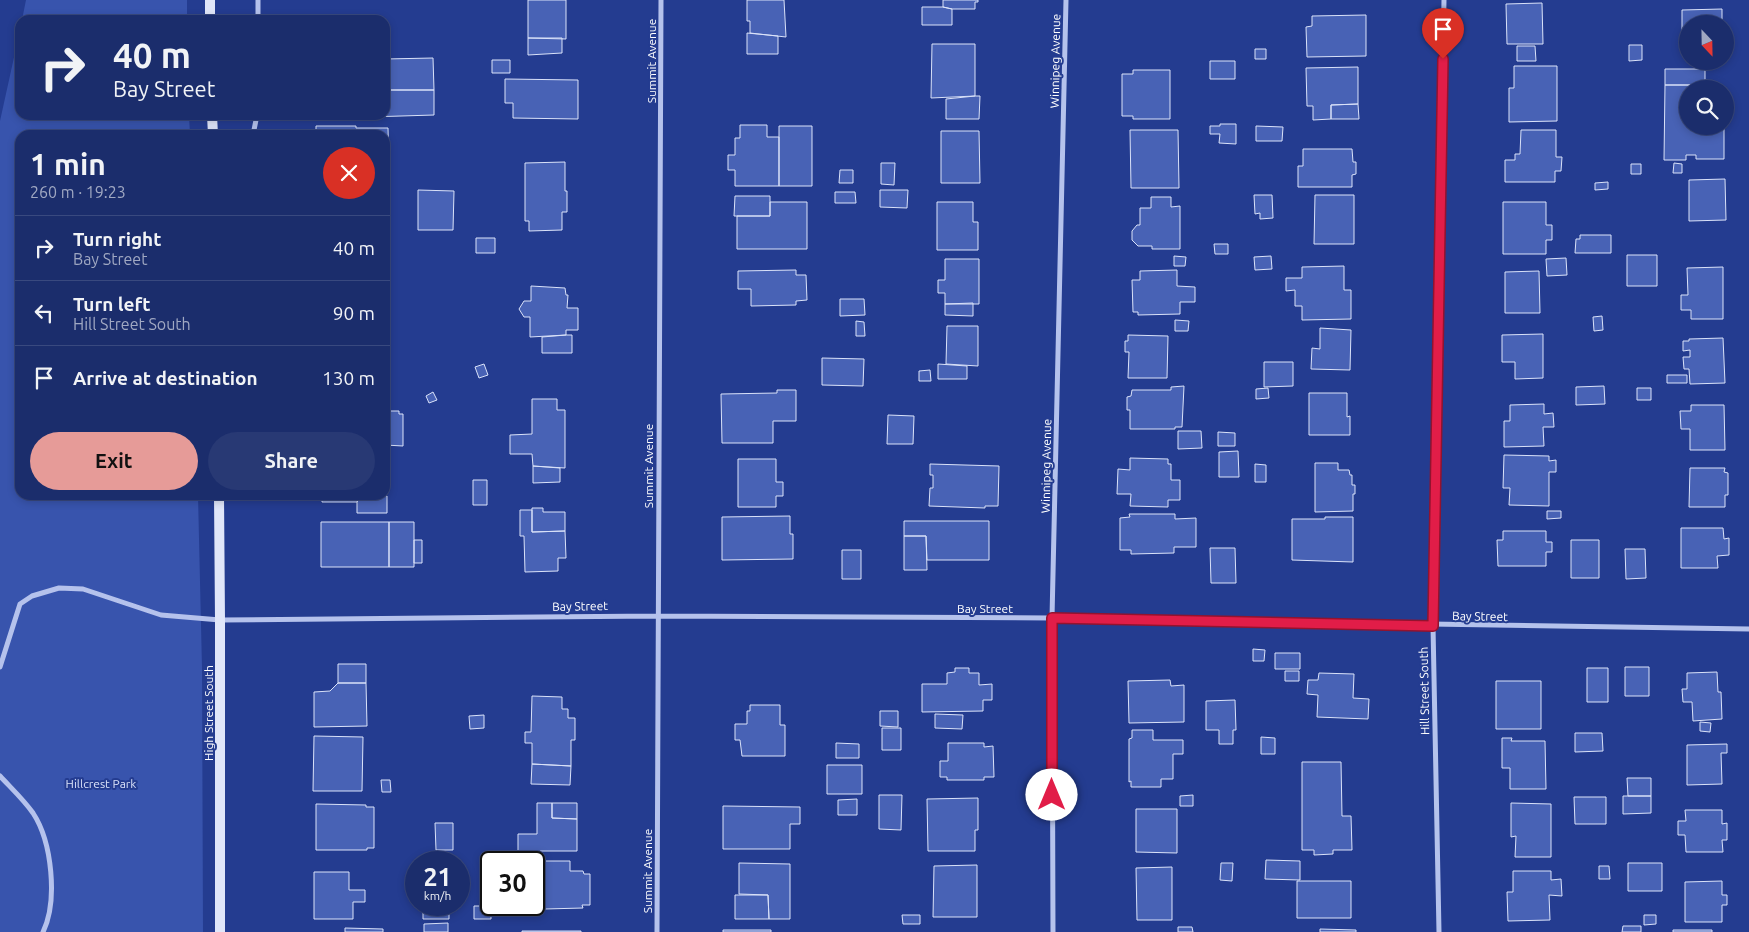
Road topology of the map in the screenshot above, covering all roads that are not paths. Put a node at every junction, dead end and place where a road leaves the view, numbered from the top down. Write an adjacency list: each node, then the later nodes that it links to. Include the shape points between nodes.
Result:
1 (210, 0): 6 (main road)
2 (258, 0): 7 (street)
3 (661, 0): 9 (street, Summit Avenue)
4 (1066, 0): 10 (street, Winnipeg Avenue)
5 (1444, 0): 12 (street, Hill Street South)
6 (210, 15)
7 (258, 15)
8 (219, 500): 11 (main road, High Street South)
9 (657, 616): 10 (street, Bay Street); 11 (street, Bay Street); 18 (street, Summit Avenue)
10 (1052, 618): 12 (street, Bay Street); 19 (street, Winnipeg Avenue)
11 (220, 620): 14 (street, Bay Street, via 161,615 83,589 59,588 32,596 20,604); 17 (main road, High Street South)
12 (1433, 626): 13 (street, Bay Street); 20 (street, Hill Street South)
13 (1749, 629)
14 (0, 667)
15 (0, 776): 16 (street, via 33,814 43,836 52,891 48,922)
16 (43, 932)
17 (220, 932)
18 (657, 932)
19 (1053, 932)
20 (1439, 932)

